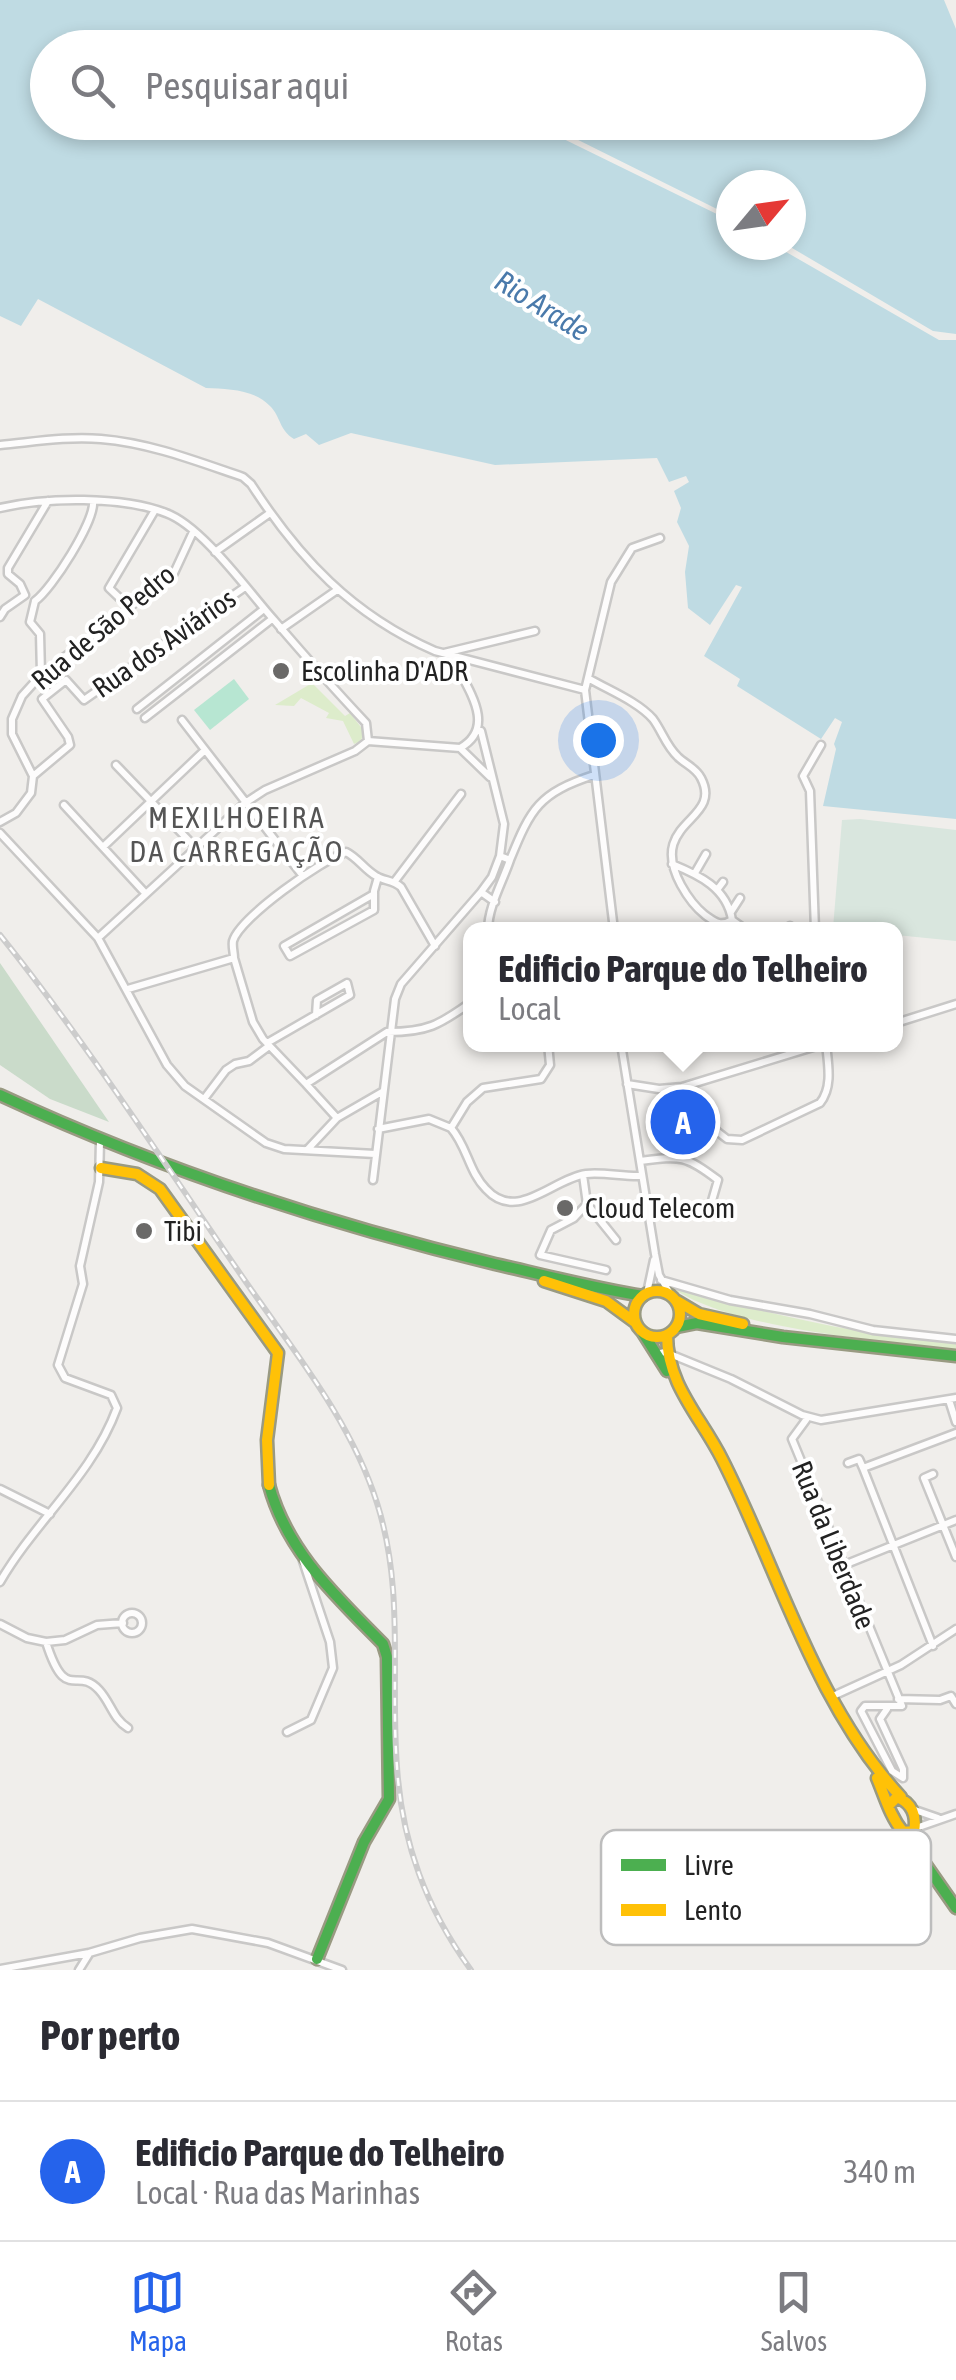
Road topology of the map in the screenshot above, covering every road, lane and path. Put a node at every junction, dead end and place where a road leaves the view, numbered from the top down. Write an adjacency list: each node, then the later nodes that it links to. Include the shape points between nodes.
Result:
1 (0, 444): 6 (street, via 96,438 160,448 242,477)
2 (49, 500): 3 (street); 4 (street); 12 (street, via 8,568)
3 (98, 503): 5 (street); 13 (street)
4 (0, 508)
5 (155, 510): 7 (street); 14 (street, via 109,588)
6 (270, 513): 9 (street); 11 (street)
7 (193, 532): 9 (street); 14 (street, Rua de São Pedro, via 174,573)
8 (660, 538): 23 (street, via 632,548 610,582)
9 (216, 552): 10 (street)
10 (245, 587): 16 (street); 34 (street, Rua dos Aviários, via 84,700 66,680 42,699 70,745)
11 (336, 590): 19 (street); 21 (street, via 412,641)
12 (26, 595): 13 (street); 15 (street)
13 (35, 601): 22 (street, via 30,622 40,634)
14 (129, 607): 22 (street, Rua de São Pedro)
15 (2, 608): 17 (street)
16 (264, 609): 18 (street); 25 (street)
17 (0, 618)
18 (272, 618): 19 (street); 26 (street)
19 (281, 629): 29 (street, via 366,723)
20 (536, 631): 21 (street)
21 (447, 654): 24 (street); 28 (street)
22 (42, 675): 34 (street, Rua de São Pedro, via 12,719 12,734)
23 (588, 678): 24 (street); 48 (street, via 643,711 702,779 703,807 672,840)
24 (585, 690): 35 (street)
25 (137, 709)
26 (145, 718)
27 (182, 720): 32 (street)
28 (479, 723): 31 (street, via 472,742); 36 (street)
29 (368, 741): 31 (street); 39 (street)
30 (821, 744): 67 (street, via 802,776 810,791)
31 (460, 748): 36 (street)
32 (205, 750): 38 (street); 39 (street)
33 (116, 765): 38 (street)
34 (34, 776): 41 (street, via 24,805)
35 (594, 776): 47 (street, via 547,796 528,818); 63 (street)
36 (491, 778): 46 (street, via 504,824)
37 (461, 794): 52 (street)
38 (151, 801): 43 (street); 44 (street)
39 (245, 803): 44 (street); 50 (street)
40 (64, 806): 43 (street)
41 (0, 822)
42 (0, 833): 68 (street)
43 (103, 847): 56 (street)
44 (196, 848): 56 (street)
45 (706, 854): 49 (street)
46 (500, 856): 47 (street); 55 (street)
47 (510, 860): 59 (street)
48 (672, 864): 49 (street); 64 (street, via 685,893)
49 (695, 873): 54 (street)
50 (302, 875): 51 (street, via 346,852); 70 (street, via 240,930)
51 (378, 876): 52 (street); 57 (street)
52 (395, 881): 69 (street)
53 (722, 882): 54 (street)
54 (716, 890): 61 (street)
55 (481, 892): 59 (street); 69 (street)
56 (146, 894): 68 (street)
57 (374, 894): 57 (street, via 374,910 290,956 284,946)
58 (740, 898): 61 (street)
59 (495, 902): 62 (street)
60 (746, 918): 61 (street)
61 (732, 919): 65 (street); 66 (street)
62 (490, 922)
63 (613, 922)
64 (715, 922)
65 (728, 922)
66 (736, 922)
67 (815, 922)
68 (98, 938): 71 (street)
69 (435, 946): 76 (street, via 401,984)
70 (234, 958): 71 (street); 77 (street, via 253,1022)
71 (128, 988): 87 (street, via 168,1065)
72 (956, 1004): 75 (street)
73 (463, 1008): 76 (street, via 418,1032)
74 (316, 1015): 74 (street, via 350,995 347,983 316,1000); 77 (street)
75 (903, 1021)
76 (388, 1032): 82 (street); 85 (street)
77 (268, 1045): 82 (street); 87 (street, via 226,1070)
78 (550, 1052): 89 (street, via 544,1076 483,1088)
79 (622, 1052): 83 (street)
80 (798, 1052): 84 (street)
81 (826, 1052): 84 (street, via 827,1095 820,1103 742,1140 727,1139 705,1122)
82 (306, 1084): 88 (street)
83 (627, 1084): 84 (street); 94 (street)
84 (682, 1087)
85 (382, 1092): 88 (street); 90 (street)
86 (1, 1095): 91 (main road)
87 (204, 1099): 92 (street, via 266,1142)
88 (338, 1118): 92 (street)
89 (451, 1128): 90 (street, via 430,1120); 96 (street, via 475,1176 506,1203)
90 (378, 1129): 93 (street)
91 (100, 1141): 103 (main road, via 289,1210); 124 (street, via 99,1182 80,1266 83,1284 58,1365 65,1378 111,1395 117,1408 105,1439)
92 (307, 1150): 93 (street)
93 (376, 1154): 98 (street)
94 (640, 1160): 97 (street); 100 (street, via 692,1160 718,1180)
95 (101, 1168): 129 (main road, via 127,1170 160,1189 278,1353 266,1487)
96 (583, 1175): 97 (street); 99 (street)
97 (642, 1176): 102 (street)
98 (373, 1180)
99 (587, 1204): 101 (street); 104 (street, via 551,1230 540,1255)
100 (709, 1211)
101 (616, 1240)
102 (654, 1254): 105 (street); 106 (street)
103 (494, 1265): 106 (main road, via 604,1292); 108 (main road, via 612,1303)
104 (606, 1270)
105 (662, 1280): 107 (street); 111 (street, via 873,1330)
106 (645, 1294): 107 (main road, via 656,1290); 108 (main road, via 634,1308)
107 (674, 1298): 109 (main road, via 681,1314); 112 (main road, via 699,1314)
108 (639, 1327): 110 (main road); 113 (main road)
109 (677, 1327): 110 (main road); 112 (main road, via 697,1323)
110 (667, 1336): 113 (main road)
111 (956, 1338)
112 (842, 1343): 114 (main road)
113 (661, 1353): 115 (main road); 115 (main road); 117 (street, via 731,1379)
114 (956, 1356)
115 (686, 1398): 138 (main road, via 720,1455)
116 (953, 1399): 117 (street, via 862,1416); 118 (street)
117 (804, 1418): 130 (street, Rua da Liberdade, via 792,1439)
118 (956, 1422)
119 (956, 1433): 121 (street)
120 (848, 1463): 121 (street, via 859,1459)
121 (863, 1468): 127 (street)
122 (933, 1474): 126 (street, via 924,1478)
123 (0, 1489): 124 (street)
124 (50, 1514): 131 (street)
125 (956, 1520): 126 (street)
126 (944, 1525): 127 (street); 128 (street)
127 (892, 1546): 130 (street); 136 (street)
128 (956, 1557)
129 (303, 1560): 143 (street, via 332,1668 310,1720); 154 (main road, via 383,1644 387,1657 389,1800 364,1842)
130 (844, 1566): 137 (street, Rua da Liberdade)
131 (0, 1582)
132 (123, 1623): 135 (street)
133 (0, 1624): 135 (street)
134 (956, 1628): 136 (street)
135 (46, 1642): 142 (street, via 57,1672 97,1687)
136 (932, 1646): 137 (street)
137 (885, 1672): 138 (street); 139 (street, Rua da Liberdade)
138 (833, 1696): 144 (main road)
139 (898, 1699): 140 (street, via 951,1696); 141 (street, via 902,1706)
140 (956, 1704)
141 (887, 1709): 141 (street, via 861,1711 892,1770 904,1778 880,1720)
142 (128, 1728)
143 (287, 1732)
144 (857, 1740): 145 (main road); 146 (main road)
145 (902, 1797): 146 (main road); 147 (main road)
146 (888, 1806): 150 (main road, via 892,1818)
147 (912, 1809): 149 (street); 150 (main road)
148 (956, 1814): 149 (street)
149 (944, 1819): 150 (street)
150 (911, 1830)
151 (931, 1868): 152 (main road)
152 (956, 1908)
153 (89, 1953): 154 (street, via 192,1929); 155 (street); 157 (street)
154 (317, 1959): 156 (street)
155 (0, 1968)
156 (331, 1968): 158 (street)
157 (79, 1970)
158 (342, 1970)

